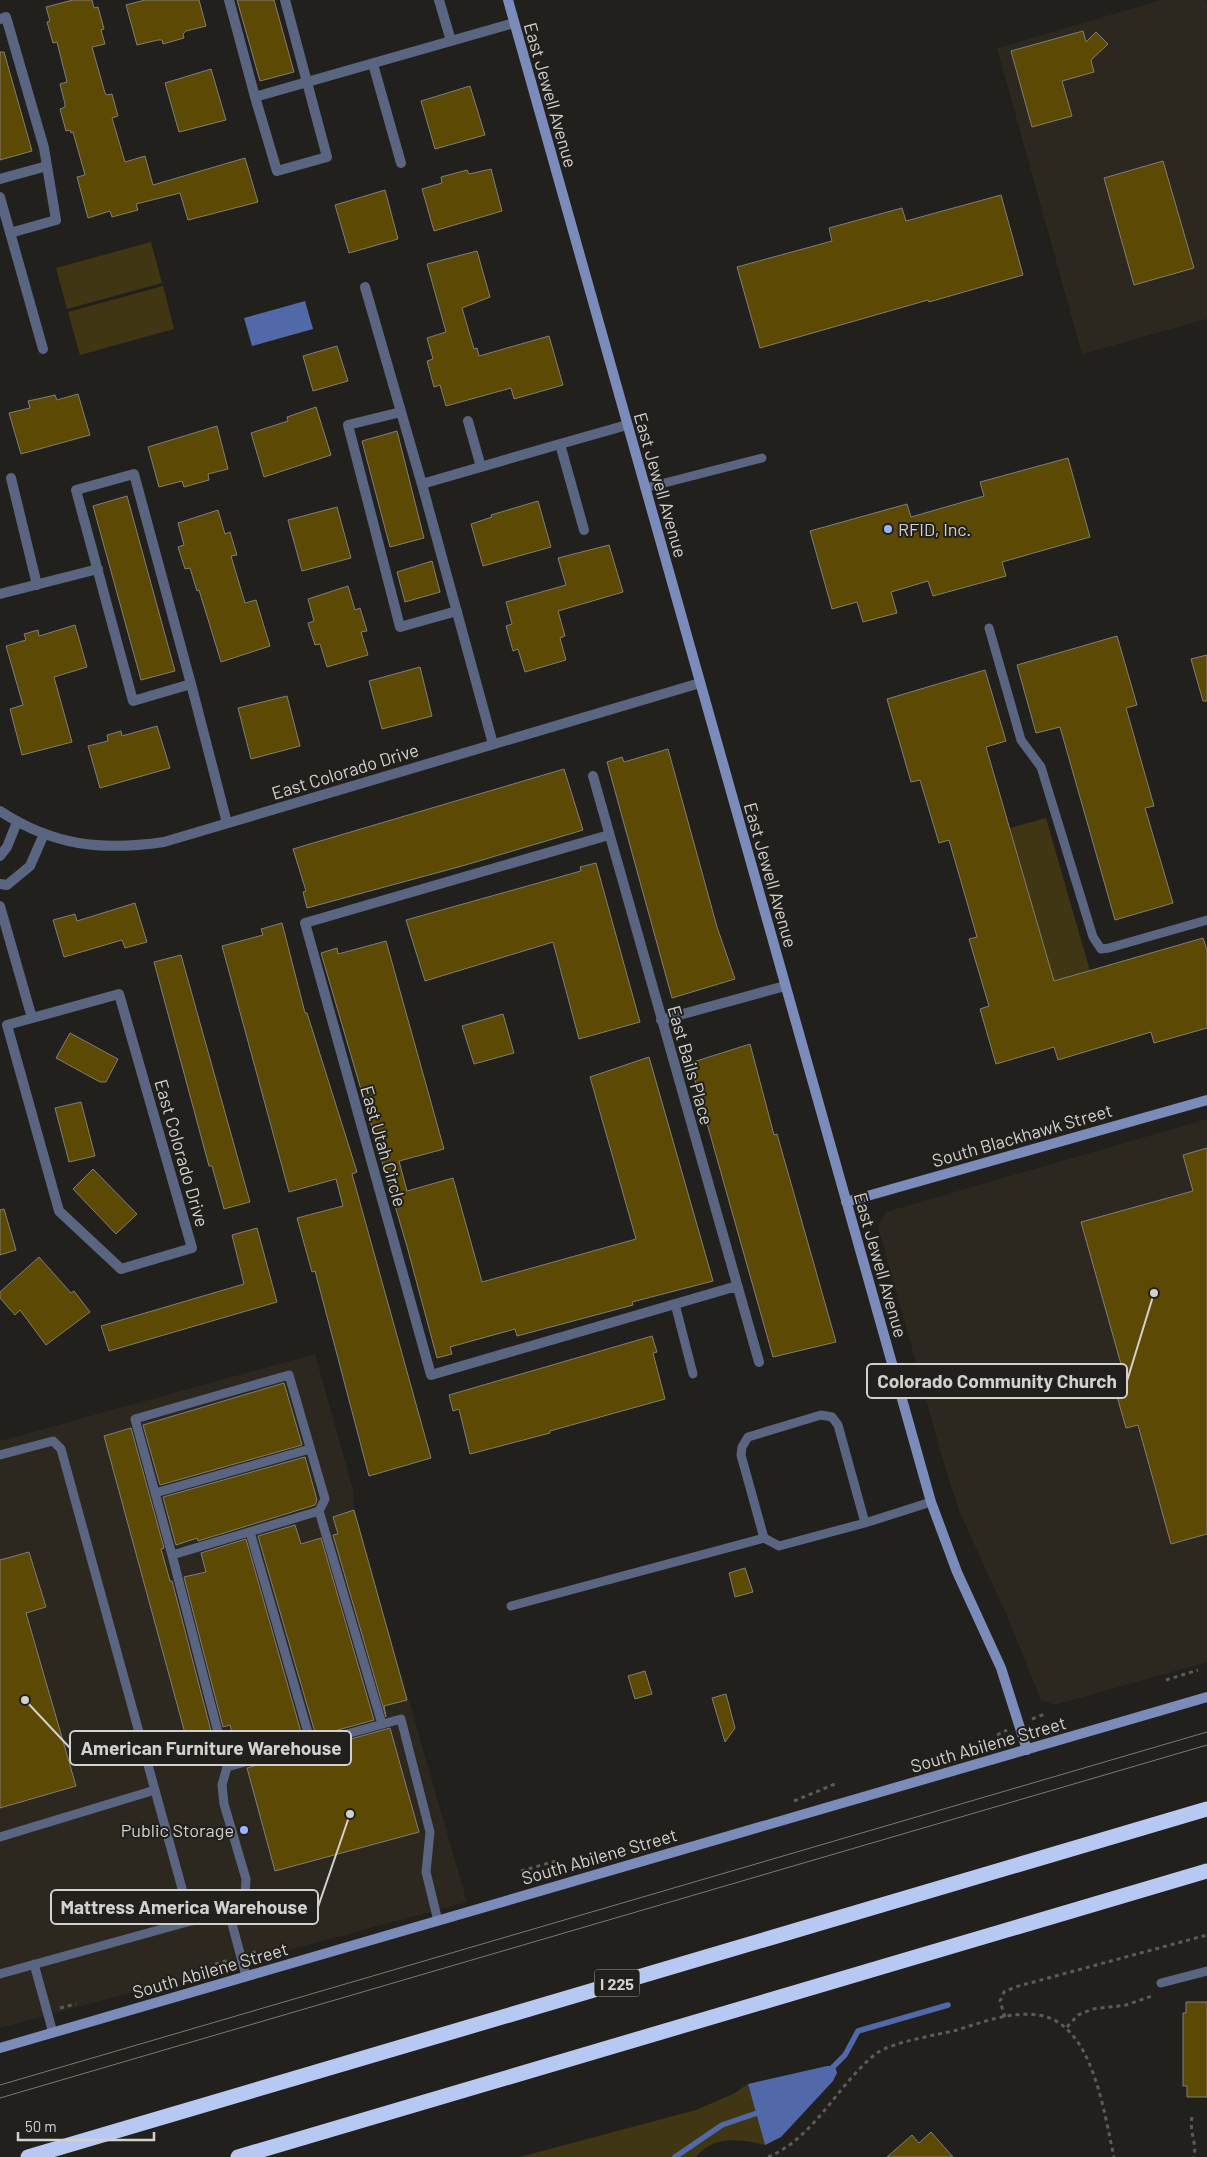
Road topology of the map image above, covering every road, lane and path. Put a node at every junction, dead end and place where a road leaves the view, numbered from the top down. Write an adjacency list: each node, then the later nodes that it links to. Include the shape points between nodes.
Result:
1 (229, 0): 10 (street)
2 (285, 0): 9 (street)
3 (440, 0): 7 (street)
4 (508, 0): 6 (street, East Jewell Avenue)
5 (0, 19): 12 (street, via 6,17)
6 (514, 22): 7 (street); 20 (street, East Jewell Avenue)
7 (451, 40): 8 (street)
8 (373, 64): 9 (street); 11 (street)
9 (308, 83): 10 (street); 10 (street, via 327,157 277,171)
10 (255, 97)
11 (401, 163)
12 (47, 166): 13 (street); 15 (street, via 56,220)
13 (0, 179)
14 (0, 197): 15 (street)
15 (10, 233): 17 (street)
16 (365, 288): 18 (street)
17 (43, 350)
18 (401, 412): 25 (street); 31 (street, via 348,425 400,627)
19 (468, 421): 23 (street)
20 (627, 425): 21 (street); 26 (street, East Jewell Avenue)
21 (560, 444): 23 (street); 27 (street)
22 (762, 458): 26 (lane)
23 (481, 467): 25 (street)
24 (11, 478): 29 (street)
25 (422, 484): 31 (street)
26 (645, 488): 33 (street, East Jewell Avenue)
27 (584, 530)
28 (98, 570): 29 (street); 34 (street, via 133,701); 34 (street, via 76,490 134,474)
29 (37, 585): 30 (street)
30 (0, 594)
31 (457, 611): 35 (street)
32 (989, 628): 45 (lane, via 1021,740 1041,767 1093,937 1101,949)
33 (700, 683): 35 (street, East Colorado Drive); 46 (street, East Jewell Avenue)
34 (191, 684): 39 (street)
35 (493, 744): 39 (street, East Colorado Drive)
36 (593, 776): 41 (street, East Bails Place)
37 (0, 811): 38 (street, East Colorado Drive)
38 (17, 822): 40 (street, East Colorado Drive); 42 (street)
39 (227, 823): 40 (street, East Colorado Drive, via 164,842 132,847 78,844)
40 (44, 834): 43 (street, via 30,866 8,885)
41 (609, 835): 48 (street, East Bails Place); 52 (street, East Utah Circle, via 305,923 431,1376)
42 (0, 856)
43 (0, 884)
44 (0, 906): 47 (street)
45 (1207, 920)
46 (785, 986): 48 (street); 50 (street, East Jewell Avenue)
47 (32, 1018): 47 (street, East Colorado Drive, via 7,1025 59,1211 121,1269 192,1248 119,994)
48 (661, 1020): 51 (street, East Bails Place)
49 (1207, 1100): 50 (street, South Blackhawk Street)
50 (846, 1202): 58 (street, East Jewell Avenue)
51 (737, 1286): 52 (street, East Utah Circle); 53 (street, East Bails Place)
52 (675, 1304): 54 (lane)
53 (759, 1362)
54 (693, 1374)
55 (310, 1449): 57 (lane); 57 (lane, via 289,1375 135,1419); 59 (lane, via 325,1499)
56 (0, 1455): 73 (lane, via 53,1441 61,1449)
57 (155, 1493): 63 (lane)
58 (931, 1502): 60 (lane); 70 (street, East Jewell Avenue, via 957,1572 1001,1668)
59 (319, 1511): 61 (lane); 68 (lane)
60 (865, 1523): 62 (lane, via 779,1546); 62 (lane, via 838,1425 832,1417 821,1415 748,1437 742,1447 741,1455)
61 (250, 1532): 63 (lane); 69 (lane)
62 (764, 1538): 64 (lane)
63 (172, 1555): 71 (lane)
64 (511, 1606)
65 (1198, 1670): 66 (path)
66 (1166, 1680)
67 (1207, 1697): 70 (street, South Abilene Street)
68 (382, 1724): 69 (lane); 82 (lane, via 400,1719 430,1832 426,1872)
69 (311, 1743): 71 (lane)
70 (1027, 1750): 82 (street, South Abilene Street)
71 (227, 1766): 80 (lane, via 222,1785 224,1804 246,1878 245,1897)
72 (835, 1784): 74 (path)
73 (155, 1790): 76 (lane); 81 (lane)
74 (794, 1801)
75 (1207, 1809): 95 (highway, I 225)
76 (0, 1837)
77 (556, 1861): 78 (path)
78 (521, 1871)
79 (1207, 1871): 96 (highway)
80 (230, 1916): 81 (lane); 87 (lane)
81 (192, 1921): 84 (lane)
82 (438, 1921): 87 (street, South Abilene Street)
83 (1207, 1936): 90 (path, via 1004,1992 1000,2001)
84 (34, 1964): 86 (lane); 92 (lane)
85 (1207, 1971): 88 (lane)
86 (0, 1974)
87 (246, 1976): 92 (street, South Abilene Street)
88 (1161, 1983)
89 (1152, 1996): 91 (path, via 1078,2015)
90 (1005, 2017): 91 (path, via 1038,2015); 97 (path, via 883,2049 788,2147)
91 (1067, 2027): 98 (path, via 1095,2079)
92 (53, 2033): 93 (street, South Abilene Street)
93 (0, 2048)
94 (1192, 2117): 99 (path)
95 (28, 2157)
96 (238, 2157)
97 (768, 2157)
98 (1114, 2157)
99 (1194, 2157)

